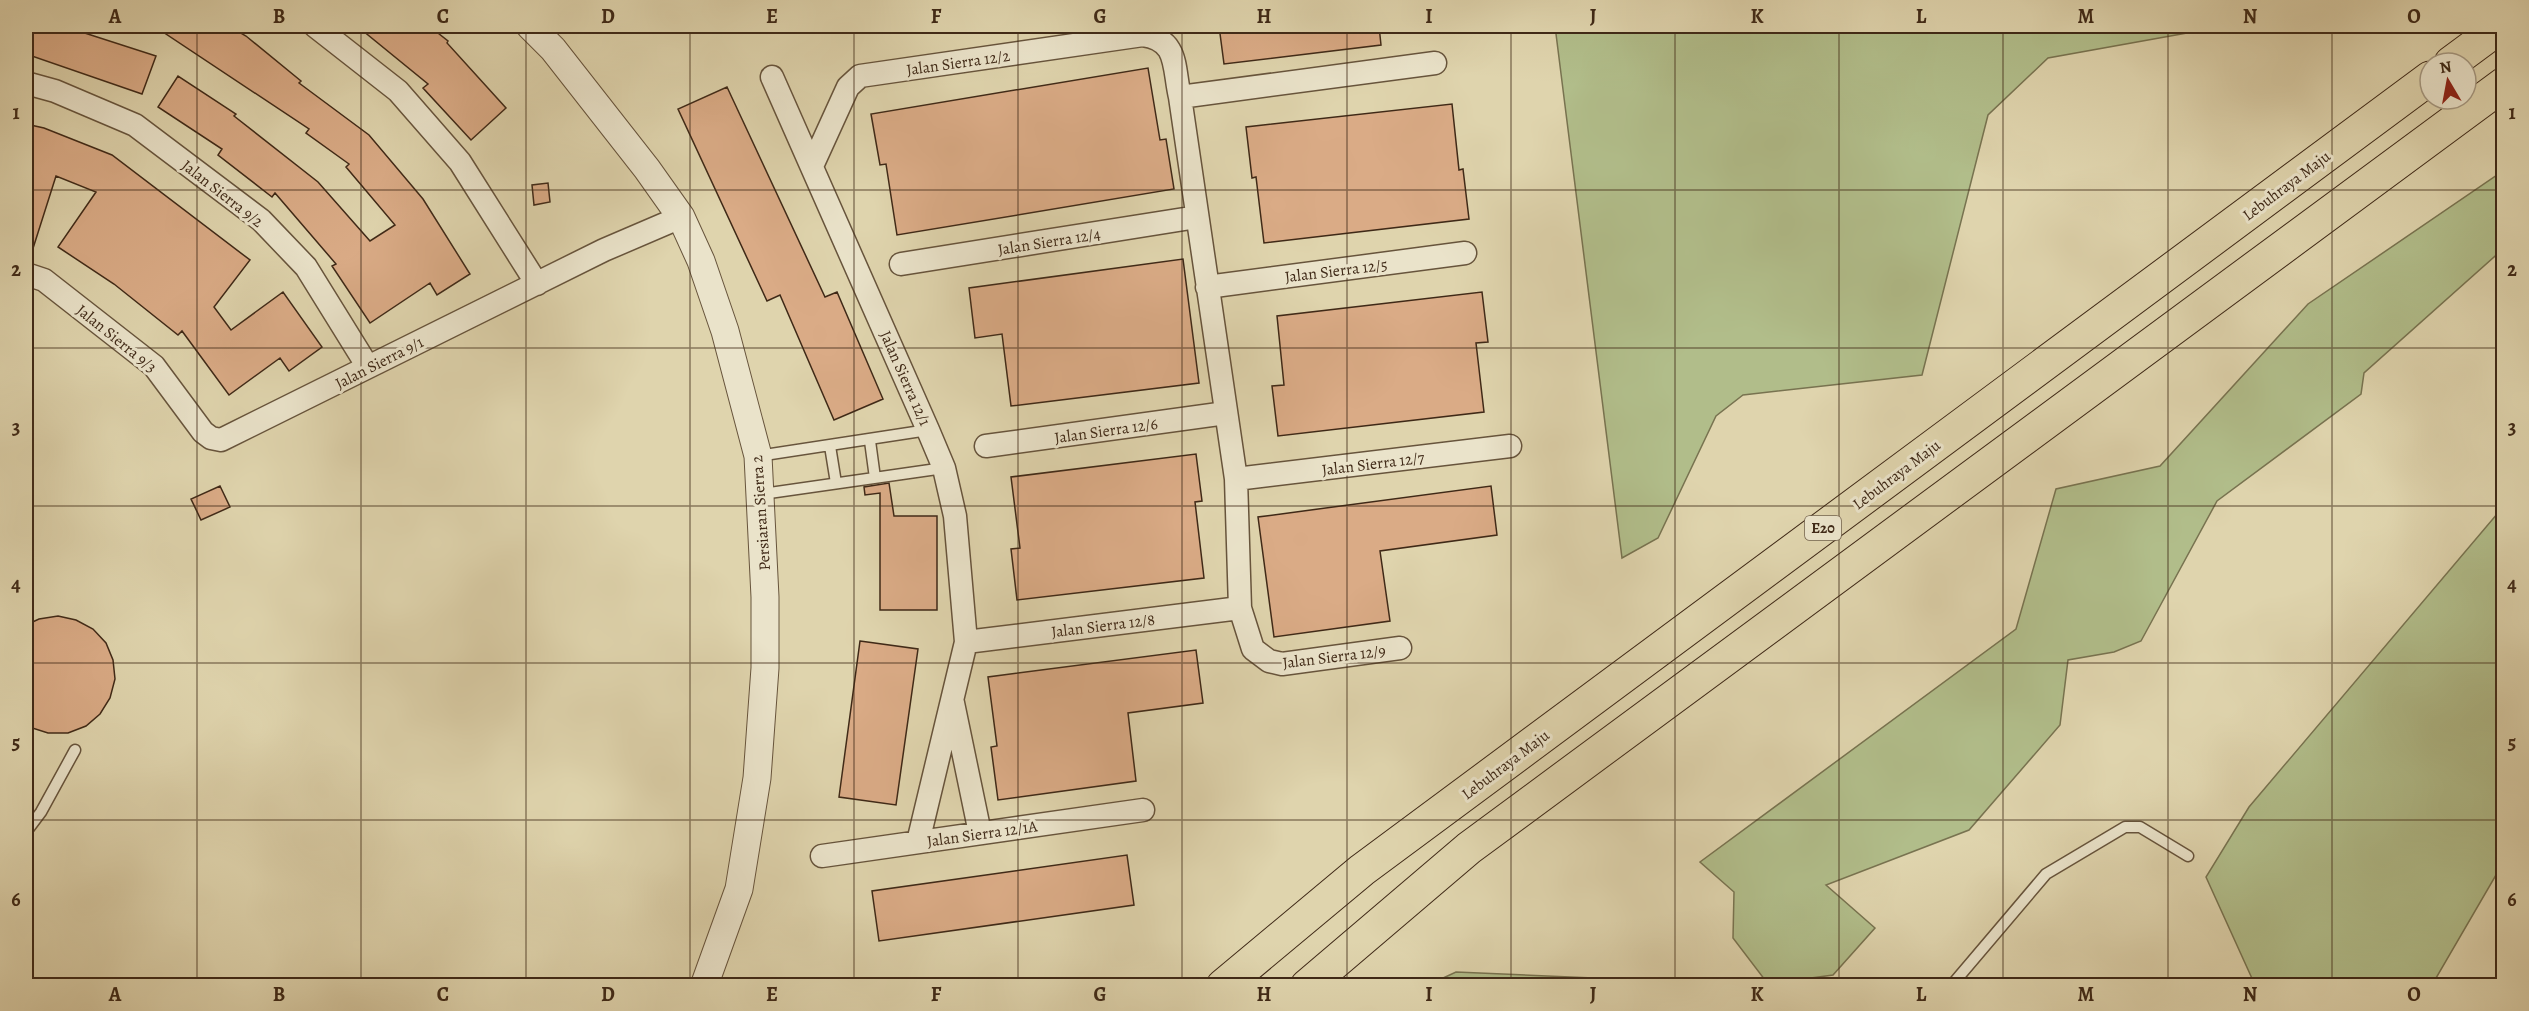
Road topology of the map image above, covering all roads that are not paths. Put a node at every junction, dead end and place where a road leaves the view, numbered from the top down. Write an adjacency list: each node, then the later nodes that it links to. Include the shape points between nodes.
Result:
1 (315, 26): 17 (street, via 398,91 460,162)
2 (530, 26): 12 (street, Persiaran Sierra 2, via 560,58)
3 (2502, 26): 4 (highway)
4 (2468, 51)
5 (1436, 63): 10 (street)
6 (772, 77): 11 (street, Jalan Sierra 12/1)
7 (26, 83): 19 (street, Jalan Sierra 9/2, via 56,91 135,124 261,220 306,267)
8 (2504, 84): 46 (highway, via 1469,848)
9 (2418, 87): 45 (highway, Lebuhraya Maju / E20, via 1362,870)
10 (1180, 97): 11 (street, Jalan Sierra 12/2, via 1169,46 1158,37 1143,35 860,76 848,87); 13 (street)
11 (812, 166): 21 (street, Jalan Sierra 12/1)
12 (681, 217): 17 (street, Jalan Sierra 9/1); 27 (street, Persiaran Sierra 2, via 725,331)
13 (1197, 218): 15 (street, Jalan Sierra 12/4); 18 (street)
14 (1465, 254): 18 (street, Jalan Sierra 12/5)
15 (901, 264)
16 (26, 274): 22 (street, Jalan Sierra 9/3, via 44,280 154,366 203,432)
17 (537, 284): 19 (street, Jalan Sierra 9/1)
18 (1207, 287): 20 (street)
19 (368, 367): 22 (street, Jalan Sierra 9/1)
20 (1226, 413): 25 (street, Jalan Sierra 12/6); 30 (street)
21 (928, 430): 23 (lane); 28 (street, Jalan Sierra 12/1)
22 (221, 440)
23 (870, 441): 24 (lane); 29 (lane)
24 (830, 446): 27 (lane); 31 (lane)
25 (986, 446)
26 (1510, 446): 30 (street, Jalan Sierra 12/7)
27 (758, 456): 32 (street, Persiaran Sierra 2)
28 (944, 468): 29 (lane); 34 (street, Jalan Sierra 12/1, via 955,516)
29 (875, 478): 31 (lane)
30 (1236, 479): 33 (street)
31 (836, 483): 32 (lane)
32 (762, 494): 44 (street, Persiaran Sierra 2, via 765,668 757,778 739,889)
33 (1240, 608): 34 (street, Jalan Sierra 12/8); 35 (street, Jalan Sierra 12/9, via 1253,649 1269,661 1282,664)
34 (966, 642): 36 (street, Jalan Sierra 12/1)
35 (1400, 648)
36 (951, 695): 40 (street); 41 (street, Jalan Sierra 12/1)
37 (75, 750): 39 (lane)
38 (1143, 810): 40 (street, Jalan Sierra 12/1A)
39 (26, 832)
40 (980, 833): 41 (street, Jalan Sierra 12/1A)
41 (918, 842): 42 (street, Jalan Sierra 12/1A)
42 (822, 856)
43 (2188, 856): 47 (lane, via 2140,827 2125,827 2046,874)
44 (704, 986)
45 (1223, 986)
46 (1307, 986)
47 (1951, 986)

